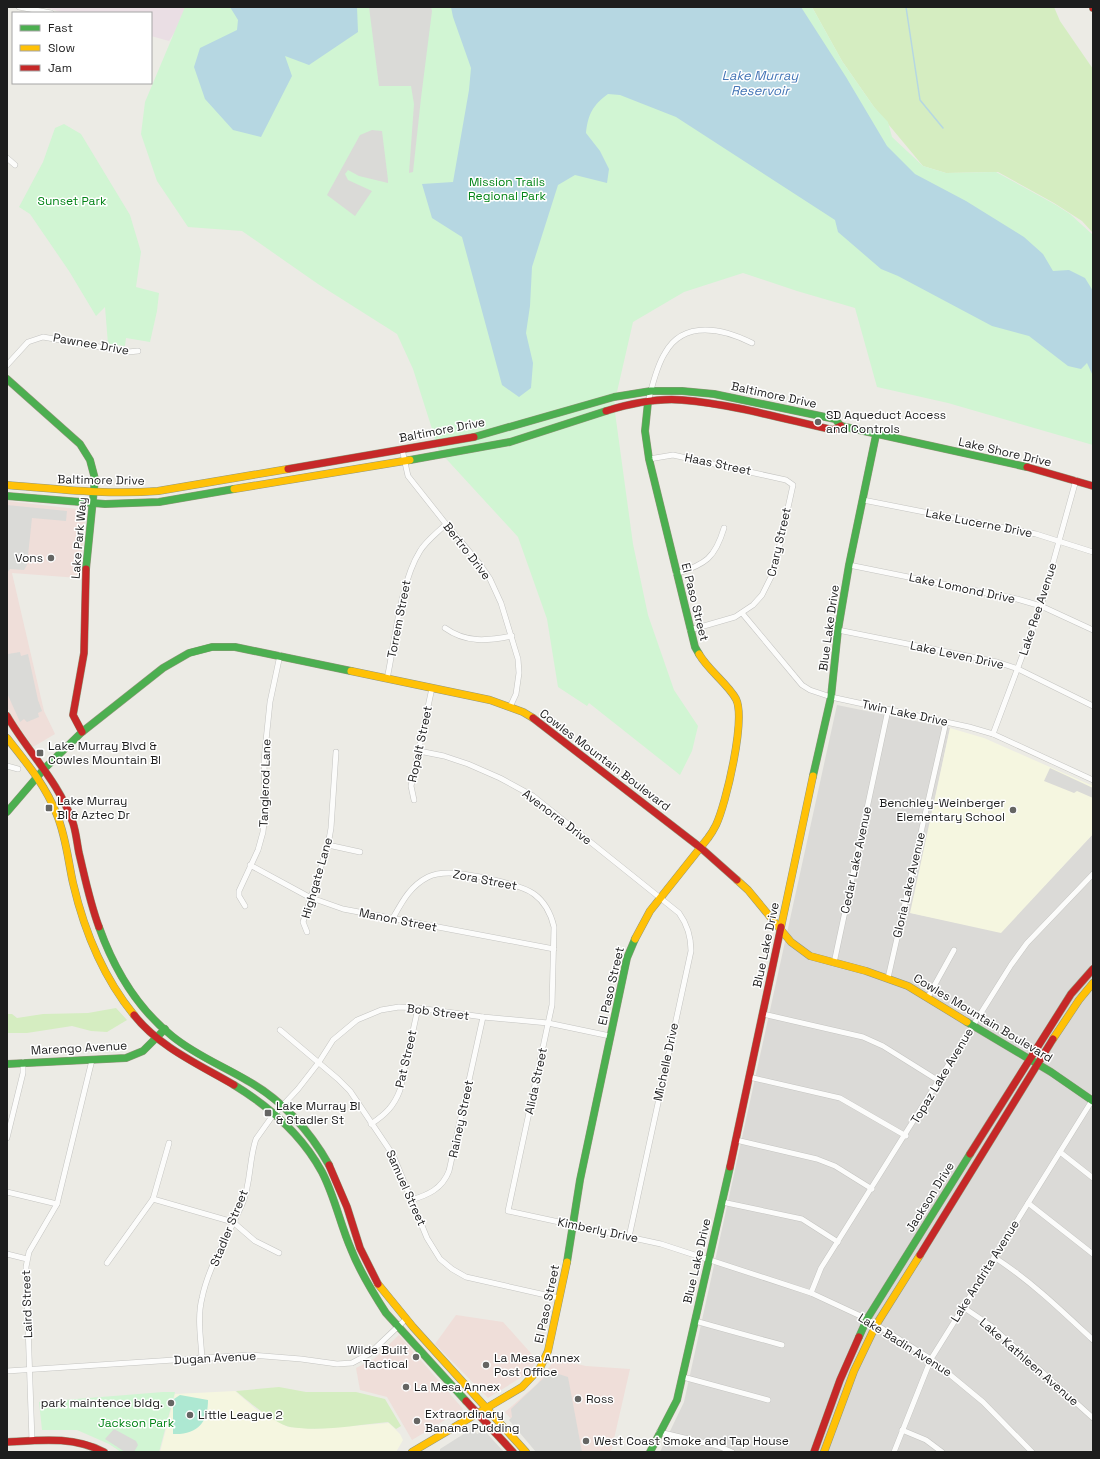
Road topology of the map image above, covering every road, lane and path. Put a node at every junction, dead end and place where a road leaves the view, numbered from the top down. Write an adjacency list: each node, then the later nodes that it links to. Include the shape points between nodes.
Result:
1 (19, 7): 2 (street)
2 (46, 12)
3 (7, 158): 4 (street)
4 (15, 165)
5 (752, 343): 9 (street, via 735,334 704,329 685,334 672,343 664,353)
6 (138, 352): 7 (street, Pawnee Drive, via 43,337 28,342)
7 (7, 365)
8 (7, 379): 21 (main road, Lake Park Way, via 84,449 94,473)
9 (650, 391): 10 (street); 11 (main road, Baltimore Drive, via 714,394 835,419); 13 (main road, Baltimore Drive, via 614,397 473,437)
10 (648, 402): 11 (main road, Baltimore Drive, via 681,400 712,404 833,430); 14 (main road, El Paso Street, via 645,431); 15 (main road, Baltimore Drive, via 611,410 510,442)
11 (840, 426): 12 (main road, Lake Shore Drive)
12 (876, 435): 17 (main road, Lake Shore Drive); 23 (main road, Blue Lake Drive)
13 (402, 449): 15 (street, Bertro Drive); 20 (main road, Baltimore Drive)
14 (649, 459): 16 (street, Haas Street, via 673,455); 31 (main road, El Paso Street)
15 (404, 460): 24 (main road, Baltimore Drive); 26 (street, Bertro Drive, via 408,476)
16 (786, 480): 33 (street, Crary Street, via 793,485 772,577 762,595)
17 (1076, 480): 19 (main road, Lake Shore Drive); 28 (street, Lake Ree Avenue)
18 (7, 485): 21 (main road, Baltimore Drive)
19 (1093, 486)
20 (156, 491): 21 (main road, Baltimore Drive, via 131,494); 24 (main road)
21 (94, 493): 25 (main road, Lake Park Way)
22 (7, 496): 25 (main road, Baltimore Drive)
23 (863, 500): 28 (street, Lake Lucerne Drive, via 1036,534); 30 (main road, Blue Lake Drive)
24 (159, 502): 25 (main road, Baltimore Drive)
25 (93, 503): 49 (main road, Lake Park Way, via 86,567 84,653 72,715)
26 (446, 524): 38 (street, Bertro Drive, via 490,579); 41 (street, Torrem Street, via 420,550 411,568 405,585)
27 (724, 528): 31 (street, via 713,555 696,567)
28 (1059, 542): 29 (street, Lake Lucerne Drive); 32 (street, Lake Ree Avenue)
29 (1093, 552)
30 (849, 565): 32 (street, Lake Lomond Drive); 36 (main road, Blue Lake Drive)
31 (676, 574): 35 (main road, El Paso Street)
32 (1041, 606): 37 (street, Lake Lomond Drive); 40 (street, Lake Ree Avenue)
33 (742, 613): 35 (street, Crary Street); 43 (street, Twin Lake Drive, via 802,685)
34 (445, 628): 38 (street, via 456,636 476,640)
35 (690, 630): 61 (main road, El Paso Street, via 695,647 733,696 740,716 739,732 722,809 716,825)
36 (838, 630): 40 (street, Lake Leven Drive, via 997,662); 43 (main road, Blue Lake Drive)
37 (1093, 630)
38 (512, 636): 45 (street, Bertro Drive, via 519,673 516,694)
39 (280, 655): 41 (main road, Cowles Mountain Boulevard); 49 (main road, Cowles Mountain Boulevard, via 235,647 212,647 189,653 163,668); 63 (street, Tanglerod Lane, via 270,702 264,760 265,818 260,844)
40 (1018, 669): 44 (street, Lake Leven Drive); 50 (street, Lake Ree Avenue)
41 (387, 680): 42 (main road, Cowles Mountain Boulevard)
42 (432, 688): 45 (main road, Cowles Mountain Boulevard, via 490,700); 53 (street, Ropalt Street)
43 (831, 697): 46 (street, Twin Lake Drive); 69 (main road, Blue Lake Drive)
44 (1093, 706)
45 (510, 708): 61 (main road, Cowles Mountain Boulevard, via 542,723)
46 (888, 710): 48 (street, Twin Lake Drive); 73 (street, Cedar Lake Avenue)
47 (7, 716): 56 (main road)
48 (946, 722): 50 (street, Twin Lake Drive); 75 (street, Gloria Lake Avenue)
49 (82, 732): 56 (main road, Cowles Mountain Boulevard)
50 (993, 734): 57 (street, Twin Lake Drive)
51 (7, 738): 56 (main road, via 29,766)
52 (336, 752): 60 (street, Highgate Lane)
53 (419, 752): 58 (street, Ropalt Street, via 410,786); 66 (street, Avenorra Drive, via 444,756 468,764 533,796)
54 (7, 766): 55 (street)
55 (18, 769)
56 (40, 774): 59 (main road, Cowles Mountain Boulevard); 77 (main road, via 64,803 72,823 91,906 110,957); 78 (main road, via 62,826 80,909 95,950)
57 (1093, 780)
58 (414, 800)
59 (7, 812)
60 (328, 845): 62 (street); 65 (street, Highgate Lane)
61 (701, 848): 66 (main road, El Paso Street); 69 (main road, Cowles Mountain Boulevard, via 748,890)
62 (360, 852)
63 (250, 865): 65 (street, Manon Street); 67 (street, Tanglerod Lane, via 239,891)
64 (1093, 874): 84 (street, Topaz Lake Avenue, via 1022,950)
65 (309, 897): 68 (street, Manon Street, via 343,909); 70 (street, Highgate Lane, via 303,922)
66 (660, 898): 87 (main road, El Paso Street, via 641,926 630,950); 117 (street, Michelle Drive, via 679,912 690,938 691,951)
67 (245, 906)
68 (393, 918): 71 (street, Manon Street); 71 (street, Zora Street, via 412,888 434,875 454,873 510,883 528,890 545,906 554,927)
69 (781, 931): 73 (main road, Cowles Mountain Boulevard, via 810,956); 81 (main road, Blue Lake Drive)
70 (307, 932)
71 (554, 949): 83 (street, Alida Street, via 554,997)
72 (954, 950): 79 (street)
73 (834, 963): 75 (main road, Cowles Mountain Boulevard)
74 (1093, 969): 89 (main road, Jackson Drive, via 1071,994)
75 (888, 978): 79 (main road, Cowles Mountain Boulevard)
76 (1093, 983): 94 (main road, Jackson Drive, via 1064,1021)
77 (127, 987): 78 (main road); 85 (main road)
78 (118, 993): 88 (main road)
79 (928, 998): 84 (main road, Cowles Mountain Boulevard)
80 (418, 1008): 82 (street, Bob Street); 92 (street, Bob Street, via 390,1008 357,1020 333,1040); 100 (street, Pat Street, via 396,1101 382,1117)
81 (763, 1014): 95 (main road, Blue Lake Drive); 96 (street, via 863,1036)
82 (482, 1017): 83 (street, Bob Street); 110 (street, Rainey Street, via 448,1175 436,1190)
83 (548, 1023): 87 (street, Bob Street); 114 (street, Alida Street)
84 (973, 1025): 89 (main road, Cowles Mountain Boulevard); 96 (street, Topaz Lake Avenue)
85 (165, 1029): 88 (main road, Marengo Avenue); 98 (main road, via 196,1052 265,1092)
86 (280, 1030): 92 (street, Samuel Street)
87 (610, 1036): 116 (main road, El Paso Street)
88 (157, 1037): 90 (main road, Marengo Avenue, via 143,1051 130,1057); 99 (main road, via 191,1062 264,1104)
89 (1030, 1059): 94 (main road, Cowles Mountain Boulevard); 131 (main road, Jackson Drive)
90 (92, 1060): 91 (main road, Marengo Avenue); 113 (street, Laird Street)
91 (23, 1062): 93 (main road, Marengo Avenue); 102 (street, via 23,1073)
92 (319, 1062): 98 (street, Bob Street); 100 (street, Samuel Street, via 350,1092)
93 (7, 1064)
94 (1038, 1064): 97 (main road, Cowles Mountain Boulevard); 133 (main road, Jackson Drive)
95 (749, 1077): 101 (street, via 840,1098); 103 (main road, Blue Lake Drive)
96 (939, 1081): 101 (street, Topaz Lake Avenue)
97 (1093, 1100): 105 (street, Lake Andrita Avenue)
98 (283, 1106): 99 (street, Stadler Street); 130 (main road, via 326,1160 343,1196 369,1267 378,1284)
99 (275, 1114): 115 (street, Stadler Street, via 256,1139 251,1152 243,1200); 134 (main road, via 304,1144 317,1163 329,1188 358,1268 382,1307)
100 (371, 1124): 110 (street, Samuel Street, via 393,1155)
101 (906, 1136): 107 (street, Topaz Lake Avenue)
102 (7, 1138)
103 (736, 1140): 107 (street, via 817,1158); 111 (main road, Blue Lake Drive)
104 (169, 1143): 109 (street)
105 (1060, 1152): 106 (street); 112 (street, Lake Andrita Avenue)
106 (1093, 1178)
107 (872, 1189): 118 (street, Topaz Lake Avenue)
108 (7, 1192): 113 (street)
109 (153, 1199): 115 (street); 126 (street)
110 (411, 1200): 128 (street, Samuel Street, via 433,1248 452,1270 466,1277)
111 (722, 1202): 118 (street, via 802,1219); 124 (main road, Blue Lake Drive)
112 (1028, 1202): 122 (street); 123 (street, Lake Andrita Avenue)
113 (57, 1204): 125 (street, Laird Street)
114 (508, 1211): 116 (street, Kimberly Drive)
115 (233, 1222): 119 (street, via 255,1241); 137 (street, Stadler Street, via 202,1298 199,1317)
116 (573, 1225): 117 (street, Kimberly Drive); 128 (main road, El Paso Street)
117 (629, 1237): 120 (street, Kimberly Drive)
118 (838, 1242): 127 (street, Topaz Lake Avenue, via 821,1268)
119 (279, 1253)
120 (686, 1253): 124 (street, Lake Badin Avenue)
121 (7, 1254): 125 (street)
122 (1093, 1254)
123 (994, 1257): 129 (street, Lake Andrita Avenue); 135 (street, via 1046,1294)
124 (710, 1258): 127 (street, Lake Badin Avenue); 132 (main road, Blue Lake Drive)
125 (27, 1259): 139 (street, Laird Street)
126 (107, 1263)
127 (811, 1293): 131 (street, Lake Badin Avenue)
128 (559, 1298): 143 (main road, El Paso Street, via 548,1351 540,1368 522,1387)
129 (963, 1307): 138 (street, Lake Andrita Avenue); 145 (street, Lake Kathleen Avenue, via 991,1326)
130 (406, 1319): 134 (street, Dugan Avenue); 143 (main road)
131 (867, 1320): 133 (street, Lake Badin Avenue); 156 (main road, Jackson Drive, via 842,1374)
132 (694, 1321): 136 (street); 141 (main road, Blue Lake Drive)
133 (876, 1324): 138 (street, Lake Badin Avenue); 157 (main road, Jackson Drive, via 854,1370)
134 (398, 1327): 137 (street, Dugan Avenue, via 369,1354 352,1363 337,1364 257,1356); 144 (main road)
135 (1093, 1340)
136 (782, 1345)
137 (202, 1359): 139 (street, Dugan Avenue)
138 (931, 1359): 146 (street, Lake Andrita Avenue); 160 (street, Lake Badin Avenue, via 983,1402)
139 (30, 1370): 140 (street, Dugan Avenue); 148 (street, Laird Street)
140 (7, 1371)
141 (683, 1377): 142 (street); 147 (main road, Blue Lake Drive, via 677,1400)
142 (768, 1400)
143 (487, 1408): 144 (main road, El Paso Street); 153 (main road)
144 (478, 1414): 151 (main road, El Paso Street); 152 (main road)
145 (1093, 1418)
146 (902, 1430): 158 (street, Lake Andrita Avenue); 159 (street, via 926,1440)
147 (659, 1432): 154 (main road, Blue Lake Drive); 155 (street, via 718,1446)
148 (32, 1441): 149 (main road); 150 (main road, via 60,1439)
149 (7, 1442)
150 (104, 1452)
151 (412, 1452)
152 (512, 1452)
153 (526, 1452)
154 (650, 1452)
155 (732, 1452)
156 (814, 1452)
157 (824, 1452)
158 (894, 1452)
159 (942, 1452)
160 (1032, 1452)

